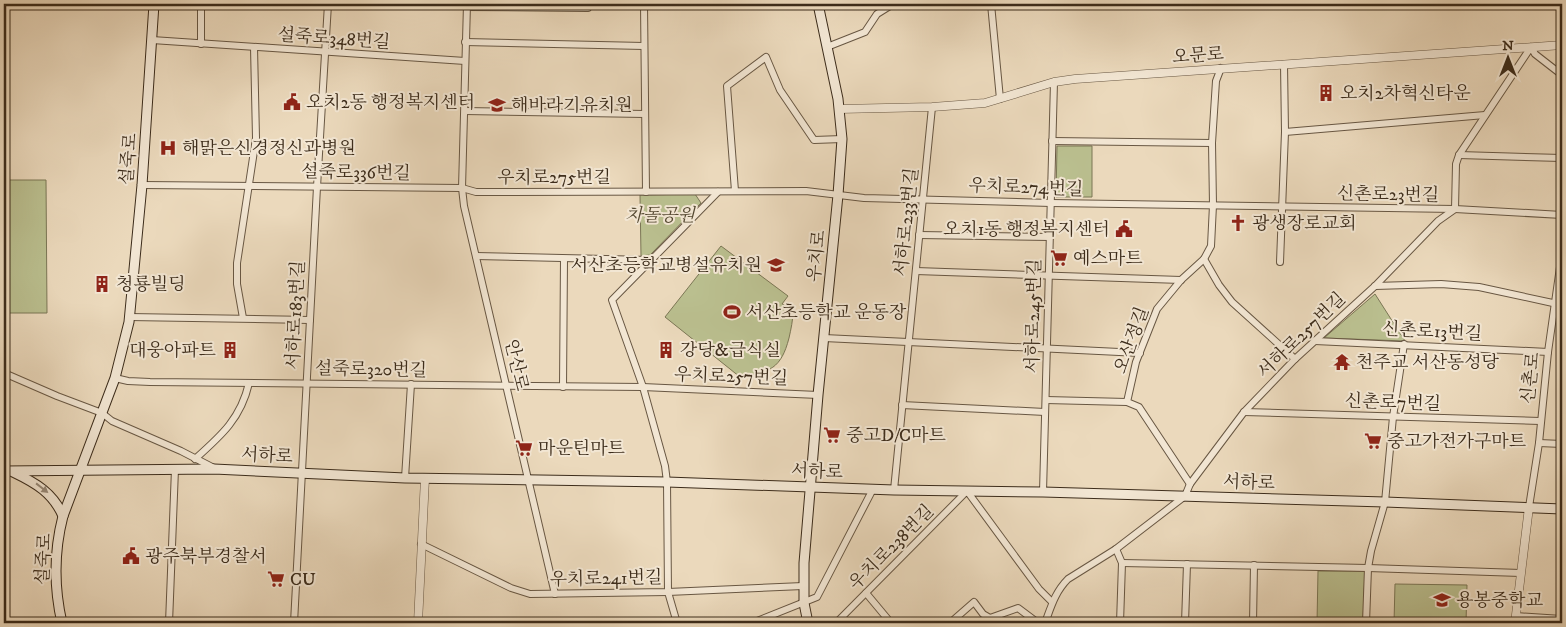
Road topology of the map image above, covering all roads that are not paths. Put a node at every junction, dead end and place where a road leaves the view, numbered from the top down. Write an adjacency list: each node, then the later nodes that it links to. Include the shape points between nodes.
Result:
1 (154, 4): 10 (main road, 설죽로)
2 (200, 4): 12 (street)
3 (328, 4): 18 (street, 서하로183번길)
4 (589, 4): 9 (street, 안산로, via 588,8)
5 (644, 4): 14 (street)
6 (818, 4): 16 (main road, 우치로)
7 (893, 4): 16 (street, via 877,14 865,32)
8 (991, 4): 24 (street)
9 (466, 6): 11 (street, 안산로)
10 (152, 40): 12 (street, 설죽로348번길); 36 (main road, 설죽로)
11 (466, 42): 14 (street); 19 (street, 안산로)
12 (201, 44): 15 (street, 설죽로348번길)
13 (1562, 45): 17 (street, 오문로)
14 (644, 46): 28 (street)
15 (254, 47): 18 (street, 설죽로348번길); 37 (street, via 256,127)
16 (827, 47): 26 (main road, 우치로)
17 (1531, 47): 20 (street, 오문로); 22 (street, via 1535,54); 29 (street)
18 (325, 52): 19 (street, 설죽로348번길); 38 (street, 서하로183번길)
19 (465, 61): 27 (street, 안산로)
20 (1284, 64): 21 (street, 오문로); 30 (street)
21 (1221, 68): 23 (street, 오문로); 33 (street, 오산정길, via 1216,81)
22 (1562, 75)
23 (1054, 82): 24 (street, 오문로); 32 (street, 서하로245번길)
24 (1000, 99): 25 (street, 오문로)
25 (932, 107): 26 (street, 오문로); 44 (street, 서하로233번길)
26 (839, 109): 31 (main road, 우치로)
27 (465, 111): 28 (street); 39 (street, 안산로)
28 (645, 114): 41 (street)
29 (1485, 115): 30 (street); 34 (street)
30 (1285, 132): 47 (street)
31 (842, 139): 40 (street, via 814,140 780,90 766,57 727,86); 43 (main road, 우치로)
32 (1052, 141): 33 (street); 45 (street, 서하로245번길)
33 (1212, 143): 46 (street, 오산정길)
34 (1459, 155): 35 (street); 48 (street)
35 (1562, 158)
36 (142, 185): 37 (street, 설죽로336번길); 63 (main road, 설죽로)
37 (249, 186): 38 (street, 설죽로336번길); 64 (street, via 236,263)
38 (317, 187): 39 (street, 설죽로336번길); 65 (street, 서하로183번길)
39 (462, 188): 41 (street, 우치로275번길, via 476,192); 53 (street, 안산로)
40 (735, 191): 42 (street, 우치로275번길); 43 (street, 우치로275번길, via 806,191)
41 (646, 192): 42 (street, 우치로275번길)
42 (718, 192): 56 (street)
43 (838, 195): 44 (street, 우치로274번길); 66 (main road, 우치로)
44 (923, 199): 45 (street, 우치로274번길); 50 (street, 서하로233번길)
45 (1051, 203): 46 (street, 우치로274번길); 51 (street, 서하로245번길)
46 (1213, 205): 47 (street, 신촌로23번길); 55 (street, 오산정길, via 1211,246)
47 (1281, 207): 48 (street, 신촌로23번길); 57 (street)
48 (1455, 209): 49 (street, 신촌로23번길); 61 (street, 서하로257번길, via 1438,221)
49 (1562, 215)
50 (919, 235): 51 (street); 58 (street, 서하로233번길)
51 (1050, 237): 59 (street, 서하로245번길)
52 (1562, 252): 62 (street, 신촌로)
53 (476, 256): 54 (street); 79 (street, 안산로)
54 (564, 259): 56 (street); 80 (street)
55 (1204, 259): 60 (street, 오산정길); 73 (street, via 1232,302)
56 (650, 260): 81 (street, via 612,300)
57 (1280, 262)
58 (916, 270): 59 (street); 67 (street, 서하로233번길)
59 (1049, 275): 60 (street); 70 (street, 서하로245번길)
60 (1181, 280): 71 (street, 오산정길, via 1157,309)
61 (1374, 286): 62 (street, via 1460,285); 68 (street, 서하로257번길)
62 (1559, 304): 72 (street, 신촌로)
63 (129, 316): 64 (street); 75 (main road, 설죽로)
64 (244, 318): 65 (street)
65 (310, 320): 77 (street, 서하로183번길)
66 (824, 338): 67 (street); 82 (main road, 우치로)
67 (910, 341): 70 (street); 85 (street, 서하로233번길)
68 (1315, 341): 69 (street, 신촌로13번길); 73 (street, 서하로257번길)
69 (1404, 344): 72 (street, 신촌로13번길); 89 (street)
70 (1047, 348): 71 (street); 83 (street, 서하로245번길)
71 (1140, 352): 84 (street, 오산정길)
72 (1548, 352): 90 (street, 신촌로)
73 (1295, 359): 87 (street, 서하로257번길)
74 (4, 373): 88 (street)
75 (115, 378): 76 (street, 설죽로320번길, via 150,382); 88 (main road, 설죽로)
76 (249, 383): 77 (street, 설죽로320번길); 93 (street, via 238,415)
77 (306, 383): 78 (street, 설죽로320번길); 98 (street, 서하로183번길)
78 (411, 384): 79 (street, 설죽로320번길); 99 (street)
79 (506, 385): 80 (street, 우치로257번길); 101 (street, 안산로)
80 (563, 387): 81 (street, 우치로257번길)
81 (643, 388): 82 (street, 우치로257번길); 102 (street)
82 (818, 395): 104 (main road, 우치로)
83 (1046, 400): 84 (street); 86 (street, 서하로245번길)
84 (1127, 402): 103 (street, 오산정길, via 1139,408)
85 (902, 405): 86 (street); 106 (street, 서하로233번길)
86 (1045, 412): 108 (street, 서하로245번길)
87 (1244, 412): 89 (street, 신촌로7번길); 103 (street, 서하로257번길)
88 (102, 413): 93 (street); 94 (main road, 설죽로)
89 (1393, 417): 90 (street, 신촌로7번길); 110 (street)
90 (1540, 421): 91 (street, 신촌로)
91 (1538, 443): 92 (street); 111 (street, 신촌로)
92 (1562, 444)
93 (195, 458): 96 (street)
94 (80, 469): 95 (main road, 서하로); 97 (main road, 서하로); 113 (main road, 설죽로)
95 (175, 469): 96 (main road, 서하로); 131 (street)
96 (214, 469): 98 (main road, 서하로)
97 (7, 471): 113 (main road, one-way to 113, via 48,492)
98 (301, 473): 99 (main road, 서하로); 132 (street, 서하로183번길)
99 (405, 478): 100 (main road, 서하로)
100 (425, 478): 101 (main road, 서하로); 114 (street)
101 (528, 481): 102 (main road, 서하로); 124 (street)
102 (667, 482): 104 (main road, 서하로); 122 (street)
103 (1190, 484): 109 (street, 서하로257번길)
104 (810, 487): 105 (main road, 서하로); 121 (main road, 우치로)
105 (873, 489): 106 (main road, 서하로); 126 (street, via 817,596)
106 (894, 490): 107 (main road, 서하로)
107 (967, 492): 108 (main road, 서하로); 123 (street, 우치로238번길); 125 (street)
108 (1043, 492): 109 (main road, 서하로)
109 (1185, 496): 110 (main road, 서하로); 115 (street)
110 (1385, 502): 111 (main road, 서하로); 119 (street)
111 (1529, 508): 112 (main road, 서하로); 120 (street)
112 (1562, 509)
113 (63, 516): 130 (main road, 설죽로, via 56,556)
114 (422, 544): 124 (street, 우치로241번길, via 523,593); 134 (street)
115 (1116, 549): 116 (street); 125 (street, via 1068,579)
116 (1122, 564): 117 (street); 146 (street)
117 (1187, 564): 118 (street); 147 (street)
118 (1254, 565): 119 (street); 148 (street)
119 (1368, 568): 120 (street); 149 (street)
120 (1521, 573): 129 (street)
121 (803, 586): 122 (street, 우치로241번길); 126 (main road, 우치로)
122 (668, 592): 124 (street, 우치로241번길); 135 (street)
123 (866, 593): 138 (street, 우치로238번길); 139 (street)
124 (554, 594)
125 (1052, 602): 127 (street)
126 (804, 603): 136 (street); 137 (main road, 우치로)
127 (1048, 616): 144 (street); 145 (street)
128 (1562, 619): 129 (street)
129 (1515, 620)
130 (62, 623)
131 (169, 623)
132 (294, 623): 133 (street, 서하로183번길)
133 (299, 623)
134 (418, 623)
135 (677, 623)
136 (752, 623)
137 (808, 623)
138 (836, 623)
139 (891, 623)
140 (928, 623): 141 (street)
141 (932, 623)
142 (950, 623): 143 (street, via 974,602 990,618 1018,608)
143 (1038, 623)
144 (1045, 623)
145 (1052, 623)
146 (1120, 623)
147 (1185, 623)
148 (1253, 623)
149 (1366, 623)

